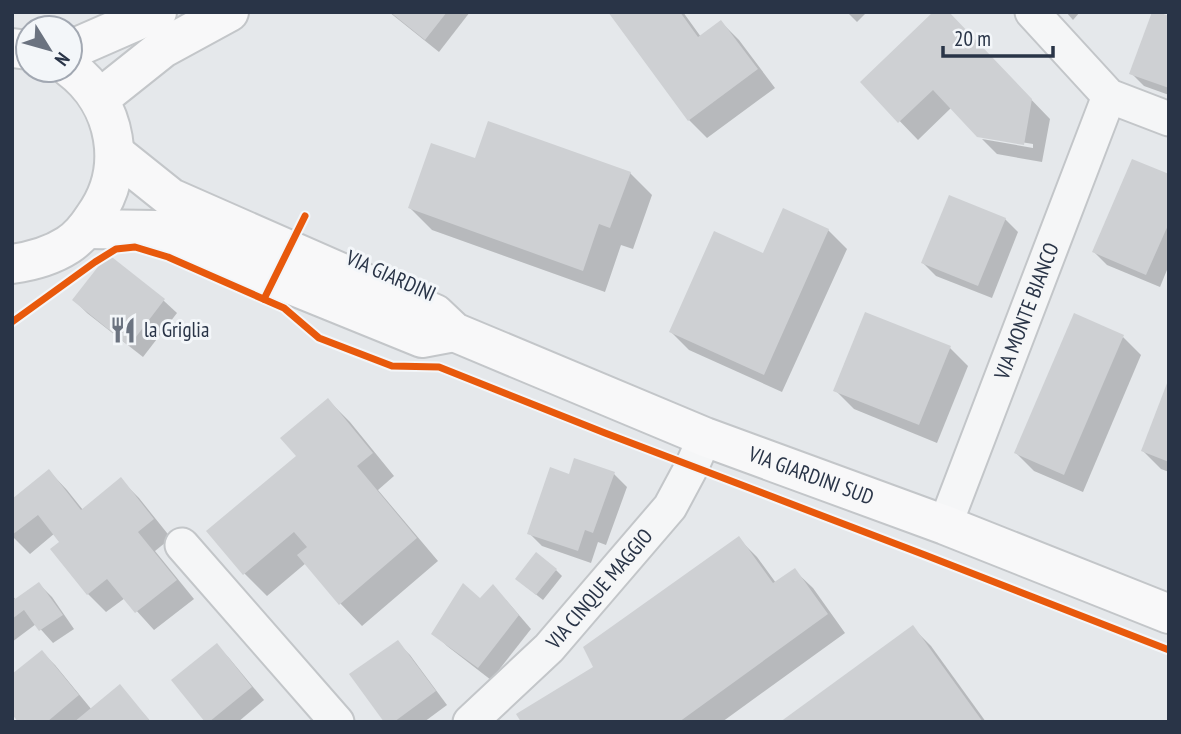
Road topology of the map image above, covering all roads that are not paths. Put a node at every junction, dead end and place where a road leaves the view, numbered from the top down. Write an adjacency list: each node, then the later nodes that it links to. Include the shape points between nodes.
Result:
1 (157, 12): 4 (main road)
2 (229, 12): 7 (main road, via 163,48)
3 (1032, 12): 6 (street)
4 (84, 44)
5 (84, 81): 7 (main road)
6 (1108, 96): 8 (street); 14 (street, VIA MONTE BIANCO)
7 (99, 99): 9 (main road, via 108,116)
8 (1169, 119)
9 (116, 154): 10 (main road, via 102,207); 12 (main road, VIA GIARDINI, via 171,198 435,314)
10 (86, 229): 11 (main road, via 52,254); 12 (main road, VIA GIARDINI, via 156,230 422,338)
11 (12, 264)
12 (454, 332): 13 (main road, VIA GIARDINI SUD)
13 (705, 437): 14 (main road, VIA GIARDINI SUD); 18 (street, VIA CINQUE MAGGIO, via 670,507 549,648)
14 (945, 525): 16 (main road, VIA GIARDINI SUD)
15 (182, 545): 17 (street)
16 (1169, 614)
17 (337, 722)
18 (470, 722)

